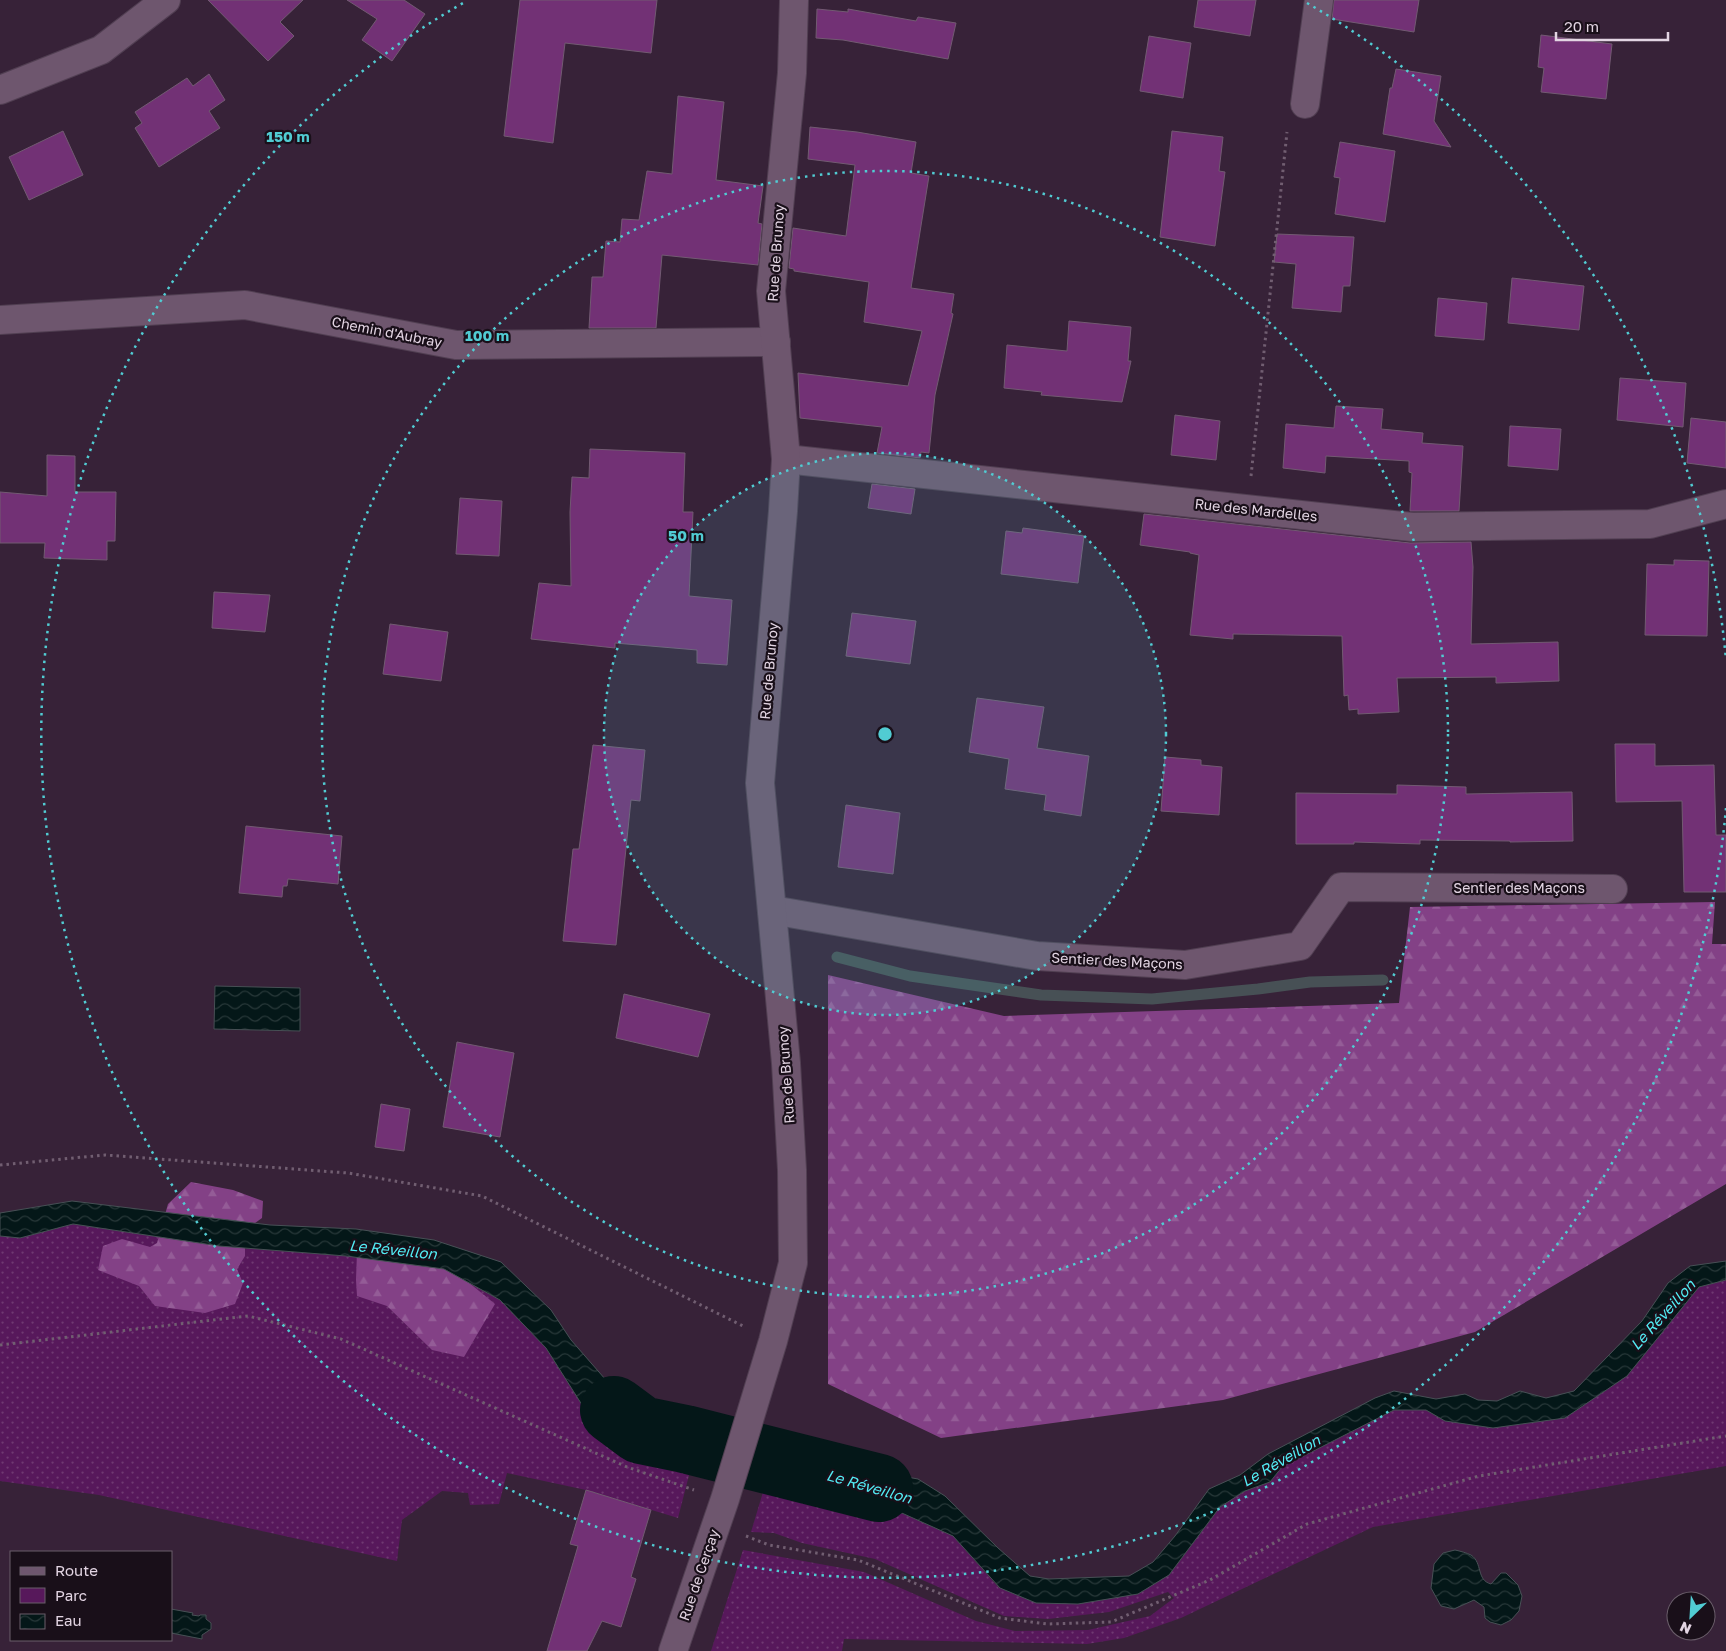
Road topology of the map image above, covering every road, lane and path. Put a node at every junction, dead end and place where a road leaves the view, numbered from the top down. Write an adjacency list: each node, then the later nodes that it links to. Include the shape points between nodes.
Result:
1 (166, 0): 4 (street, via 101,50)
2 (794, 0): 7 (street, Rue de Brunoy, via 792,73 771,291)
3 (1319, 0): 5 (street)
4 (0, 90)
5 (1305, 104): 10 (path, via 1288,123)
6 (0, 320): 7 (street, Chemin d'Aubray, via 245,305 456,345)
7 (776, 342): 8 (street, Rue de Brunoy)
8 (786, 459): 10 (street, Rue des Mardelles); 12 (street, Rue de Brunoy, via 760,783)
9 (1726, 504): 10 (street, Rue des Mardelles, via 1650,524 1412,527)
10 (1248, 509)
11 (1613, 889): 12 (street, Sentier des Maçons, via 1341,887 1300,946 1186,965 1037,956)
12 (772, 910): 14 (street, Rue de Brunoy, via 792,1161 793,1263)
13 (0, 1165): 14 (path, via 105,1154 348,1172 482,1196)
14 (773, 1341): 18 (street, Rue de Brunoy)
15 (0, 1345): 17 (path, via 248,1316 341,1339 626,1467)
16 (1726, 1436): 19 (path, via 1479,1476 1307,1524 1210,1580 1111,1622 1047,1624 1000,1618 858,1560 770,1544)
17 (697, 1492)
18 (725, 1499): 20 (street, Rue de Cerçay)
19 (744, 1534)
20 (674, 1651)

